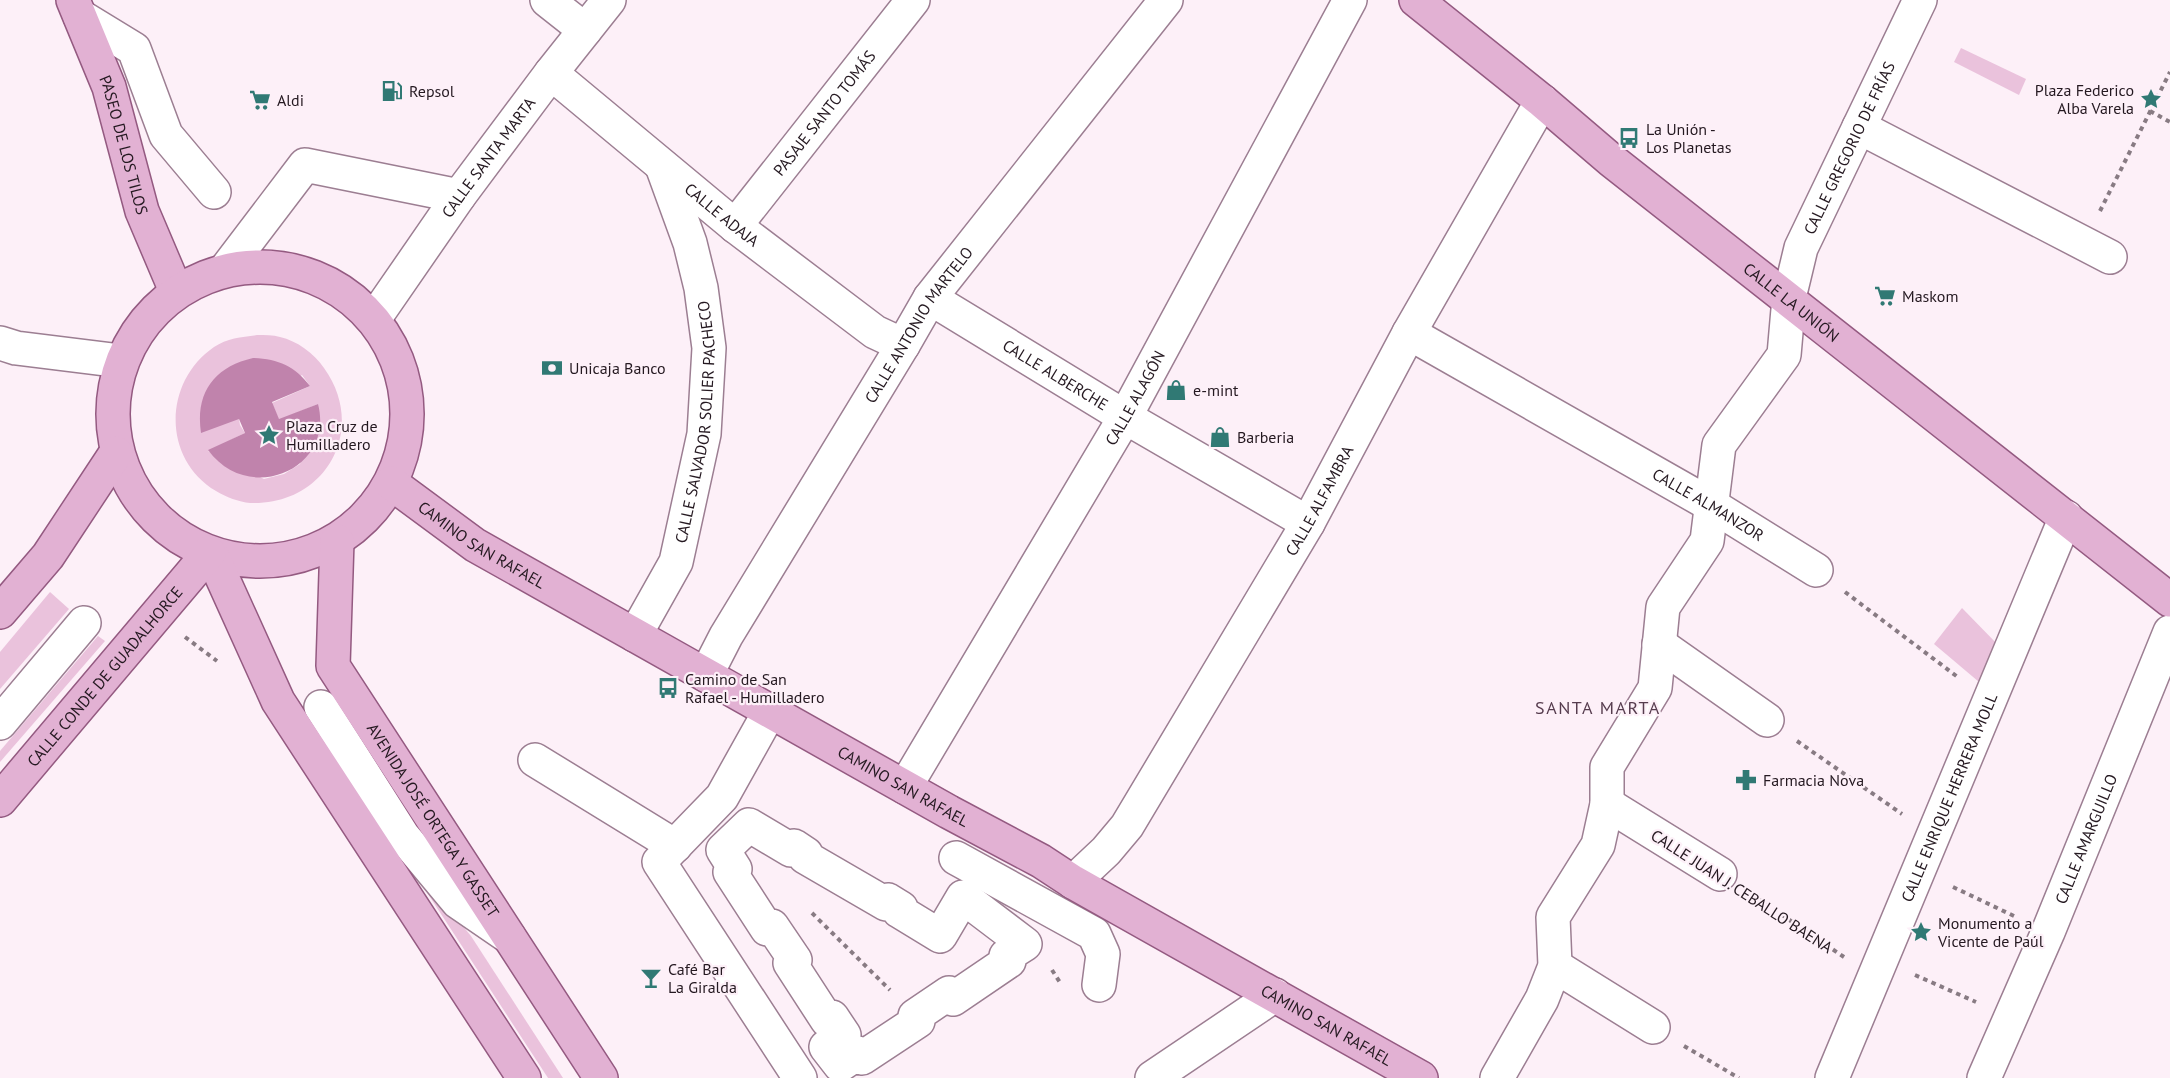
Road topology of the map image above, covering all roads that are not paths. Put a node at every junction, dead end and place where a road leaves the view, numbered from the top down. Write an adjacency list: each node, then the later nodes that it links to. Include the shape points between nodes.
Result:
1 (547, 0): 9 (street)
2 (609, 0): 9 (street, CALLE SANTA MARTA)
3 (913, 0): 16 (street, PASAJE SANTO TOMÁS)
4 (1166, 0): 20 (street, CALLE ANTONIO MARTELO)
5 (1350, 0): 27 (street, CALLE ALAGÓN)
6 (1416, 0): 11 (main road, CALLE LA UNIÓN)
7 (1920, 0): 12 (street, CALLE GREGORIO DE FRÍAS)
8 (77, 8): 14 (street, via 134,49 166,135); 19 (main road, PASEO DE LOS TILOS, via 109,87 142,211)
9 (585, 30): 10 (street, CALLE SANTA MARTA)
10 (550, 73): 13 (street, CALLE ADAJA); 15 (street, CALLE SANTA MARTA)
11 (1542, 101): 21 (main road, CALLE LA UNIÓN, via 1611,160); 23 (street, CALLE ALFAMBRA)
12 (1859, 127): 17 (street); 21 (street, CALLE GREGORIO DE FRÍAS, via 1802,248)
13 (662, 166): 16 (street, CALLE ADAJA); 40 (street, CALLE SALVADOR SOLIER PACHECO, via 690,243 710,348 704,434 676,562)
14 (214, 192)
15 (459, 196): 18 (street, via 305,165); 22 (street, CALLE SANTA MARTA)
16 (735, 226): 25 (street, CALLE ADAJA, via 875,332)
17 (2110, 257)
18 (226, 269): 19 (main road); 22 (main road, via 280,266 332,284)
19 (176, 291): 26 (main road, via 143,322)
20 (930, 298): 25 (street, CALLE ANTONIO MARTELO); 27 (street, CALLE ALBERCHE)
21 (1789, 298): 30 (street, CALLE GREGORIO DE FRÍAS, via 1784,355 1719,445); 31 (main road, CALLE LA UNIÓN)
22 (374, 319): 29 (main road, via 392,347 404,377 408,413 404,450)
23 (1409, 333): 30 (street, CALLE ALMANZOR); 32 (street, CALLE ALFAMBRA)
24 (0, 343): 26 (street)
25 (903, 345): 42 (street, CALLE ANTONIO MARTELO)
26 (121, 361): 28 (main road, via 111,406)
27 (1125, 417): 32 (street, CALLE ALBERCHE); 48 (street, CALLE ALAGÓN)
28 (116, 453): 34 (main road, via 136,497 170,532); 37 (main road, via 48,556)
29 (391, 483): 33 (main road, via 368,516); 40 (main road, CAMINO SAN RAFAEL, via 475,546)
30 (1713, 506): 35 (street, CALLE ALMANZOR); 41 (street, CALLE GREGORIO DE FRÍAS, via 1707,541 1663,607)
31 (2066, 518): 36 (main road, CALLE LA UNIÓN); 67 (street, CALLE ENRIQUE HERRERA MOLL)
32 (1308, 523): 54 (street, CALLE ALFAMBRA, via 1127,825)
33 (337, 541): 34 (main road, via 298,558 255,563); 55 (main road, AVENIDA JOSÉ ORTEGA Y GASSET, via 333,666)
34 (211, 554): 49 (main road, CALLE CONDE DE GUADALHORCE); 61 (main road, via 278,701)
35 (1816, 570)
36 (2170, 600)
37 (0, 612)
38 (84, 623): 46 (street)
39 (2170, 632): 68 (street, CALLE AMARGUILLO)
40 (635, 636): 42 (main road, CAMINO SAN RAFAEL)
41 (1659, 644): 45 (street); 50 (street, CALLE GREGORIO DE FRÍAS, via 1655,688 1607,767)
42 (706, 675): 44 (main road, CAMINO SAN RAFAEL)
43 (321, 706): 55 (street, via 403,836 458,902)
44 (770, 711): 48 (main road, CAMINO SAN RAFAEL); 51 (street, via 722,797)
45 (1767, 720)
46 (0, 723)
47 (535, 760): 51 (street)
48 (905, 787): 54 (main road, CAMINO SAN RAFAEL)
49 (0, 800)
50 (1607, 804): 53 (street, CALLE JUAN J. CEBALLO BAENA); 57 (street, CALLE GREGORIO DE FRÍAS, via 1598,845 1553,917)
51 (675, 846): 63 (street, via 659,862)
52 (956, 858): 58 (street, via 1094,934 1103,954)
53 (1720, 874)
54 (1073, 882): 59 (main road, CAMINO SAN RAFAEL)
55 (510, 937): 62 (main road, AVENIDA JOSÉ ORTEGA Y GASSET)
56 (1025, 944): 56 (street, via 963,897 940,936 888,900 886,904 805,857 807,854 794,846 792,850 749,825 723,850 735,869 730,872 767,929 772,926 795,960 790,963 827,1020 832,1017 844,1035 826,1047 840,1065 858,1053 862,1058 918,1021 915,1016 950,993 953,999 1009,961 1006,956)
57 (1556, 966): 60 (street); 66 (street)
58 (1099, 985)
59 (1275, 995): 64 (street); 65 (main road, CAMINO SAN RAFAEL)
60 (1653, 1027)
61 (524, 1078)
62 (601, 1078)
63 (800, 1078)
64 (1152, 1078)
65 (1421, 1078)
66 (1497, 1078)
67 (1832, 1078)
68 (1984, 1078)

